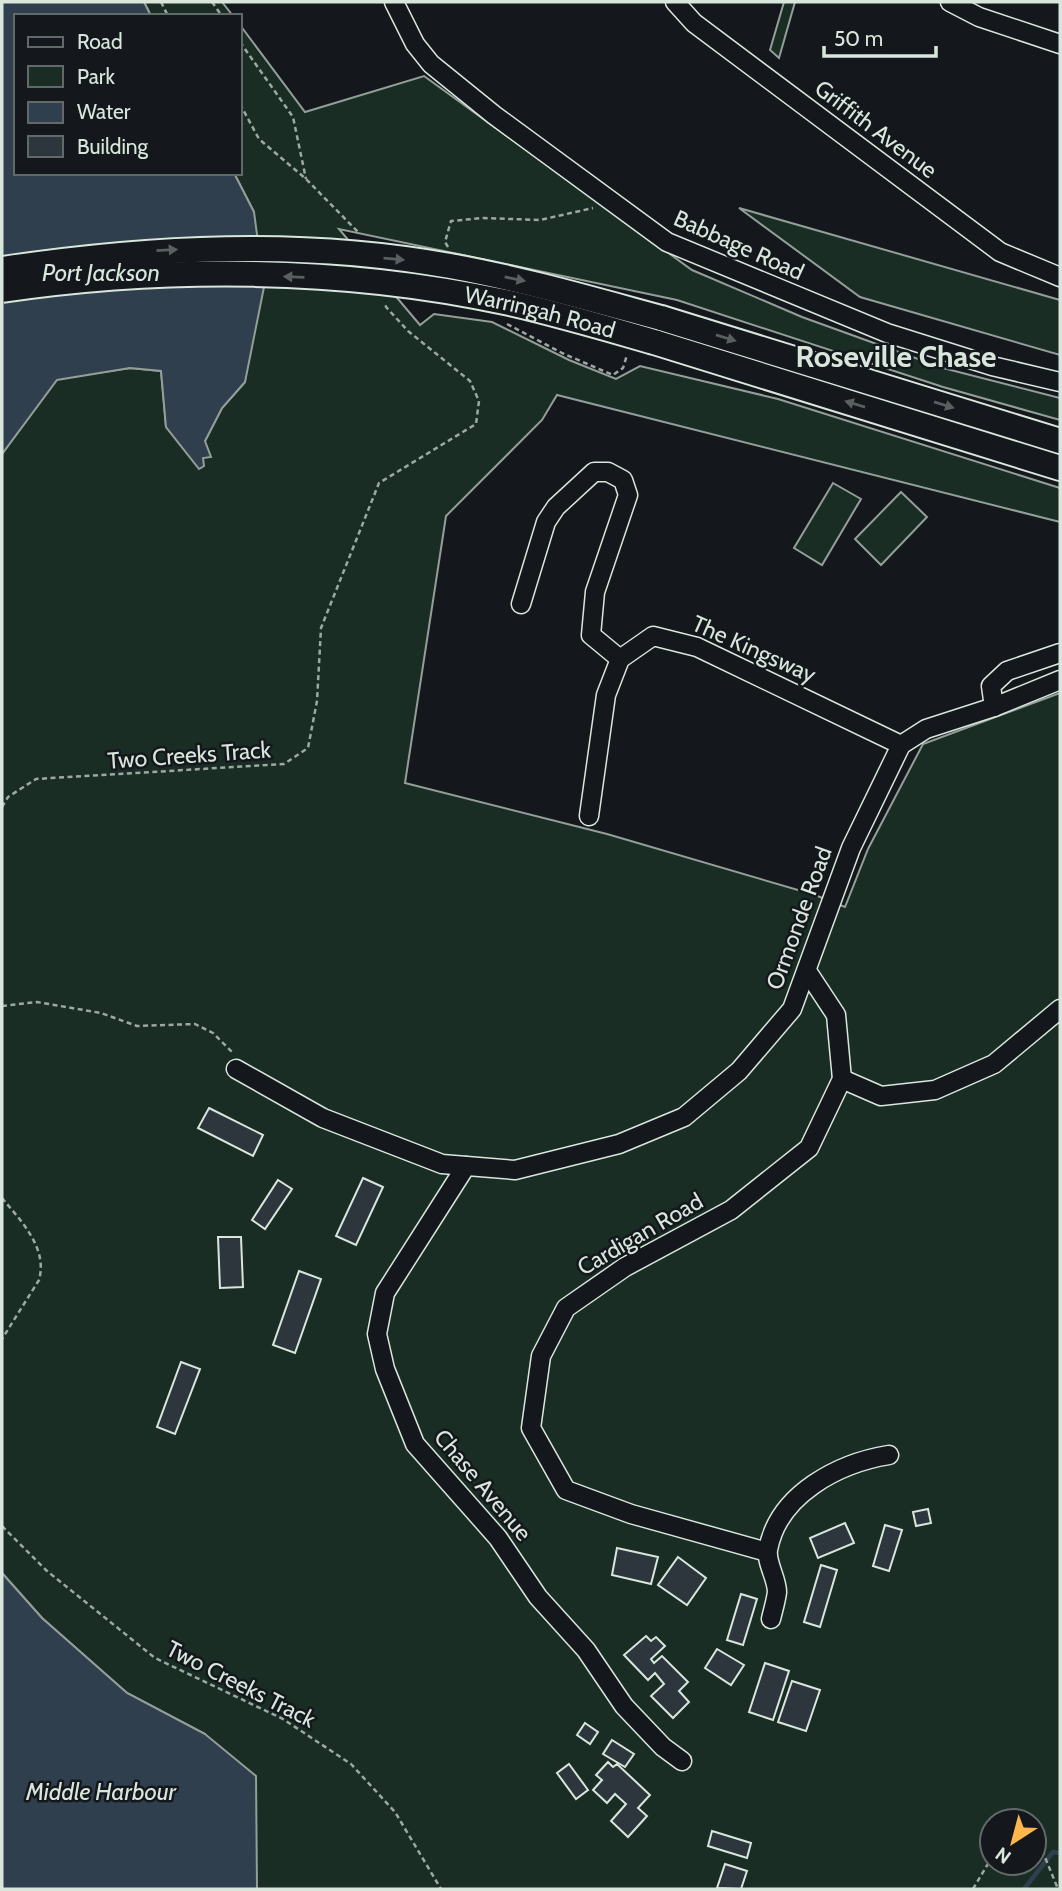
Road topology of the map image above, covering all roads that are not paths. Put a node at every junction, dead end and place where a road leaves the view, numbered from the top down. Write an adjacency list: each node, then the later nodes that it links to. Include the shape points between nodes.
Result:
1 (394, 2): 9 (street, Babbage Road, via 431,64 667,242 839,315 952,355)
2 (675, 2): 6 (street, Griffith Avenue, via 694,23 1000,252)
3 (950, 2): 4 (street, via 979,18)
4 (1060, 44)
5 (2, 269): 8 (highway, Warringah Road, one-way to 8, bridge, via 165,250 284,250 449,265 529,282)
6 (1060, 276)
7 (2, 290): 8 (highway, Warringah Road, one-way to 7, bridge, via 504,302 328,278 184,275 71,280)
8 (658, 330): 10 (highway, Warringah Road, one-way to 10); 11 (highway, Warringah Road, one-way to 8)
9 (1060, 382)
10 (1060, 441)
11 (1060, 468)
12 (521, 604): 14 (street, via 545,522 556,507 594,472 608,472 623,480 628,495 595,592 591,635)
13 (1060, 653): 16 (street, via 1000,675 991,686)
14 (620, 659): 17 (street, The Kingsway, via 653,636 697,647); 18 (street, via 606,695)
15 (1060, 680): 16 (street)
16 (994, 707): 17 (street, via 926,729)
17 (901, 745): 19 (street, Ormonde Road, via 851,848)
18 (590, 816)
19 (807, 971): 22 (street, via 836,1015); 23 (street, Ormonde Road, via 792,1009 739,1071 684,1117 620,1144 515,1170)
20 (1060, 1009): 22 (street, via 994,1064 935,1090 881,1096)
21 (240, 1072): 23 (street, Ormonde Road, via 323,1118 442,1164)
22 (842, 1079): 25 (street, Cardigan Road, via 809,1148 731,1210 625,1267 566,1308 541,1356 531,1428 566,1490 631,1514)
23 (466, 1166): 27 (street, Chase Avenue, via 385,1293 376,1334 385,1369 415,1444 498,1538 624,1706)
24 (889, 1455): 25 (street, via 850,1463 796,1499 780,1518)
25 (767, 1552): 26 (street, via 777,1591)
26 (771, 1619)
27 (682, 1761)

